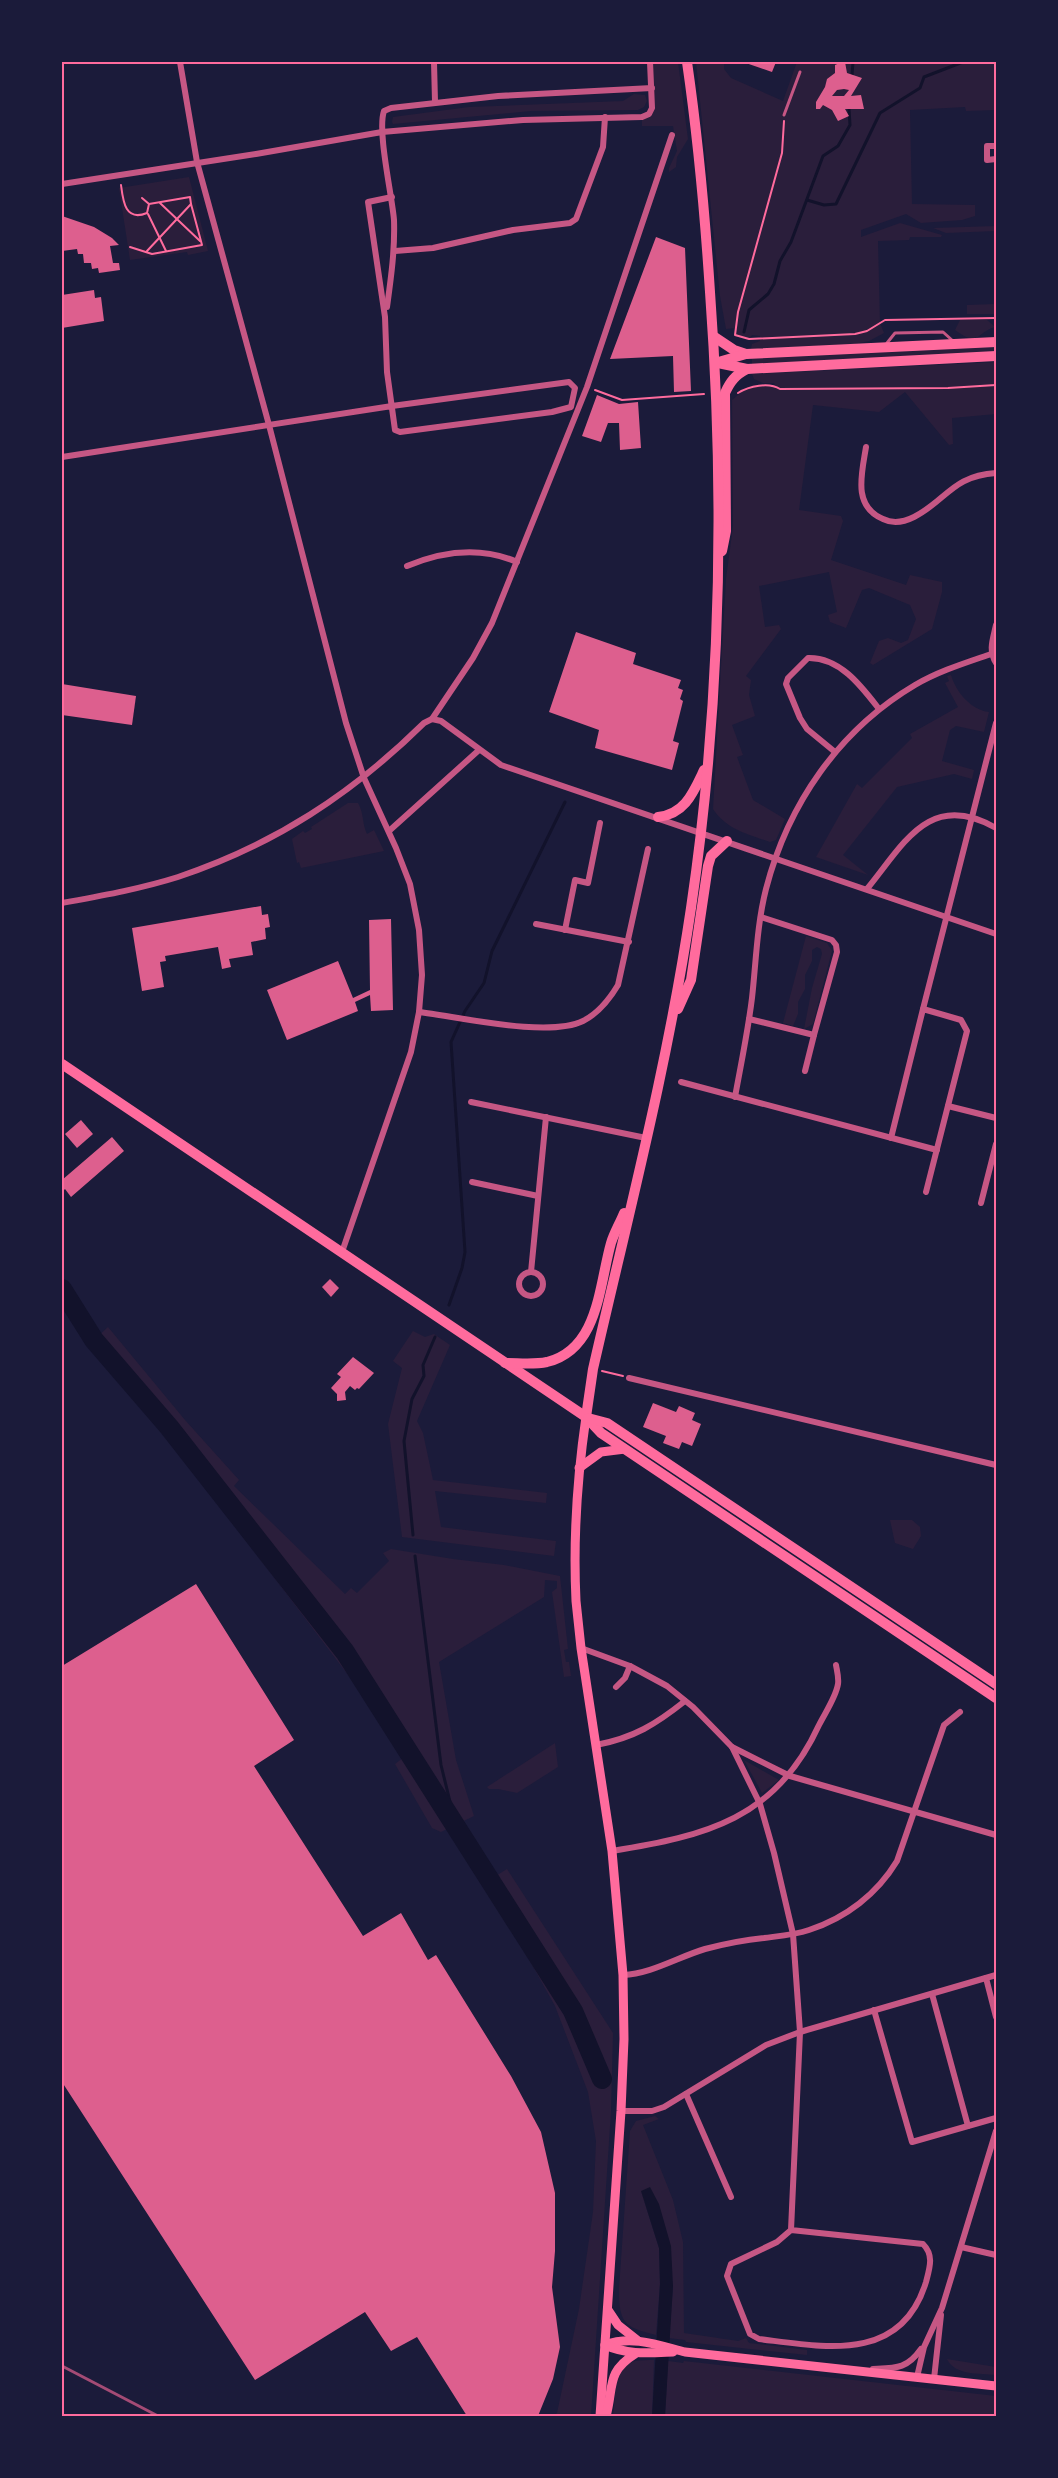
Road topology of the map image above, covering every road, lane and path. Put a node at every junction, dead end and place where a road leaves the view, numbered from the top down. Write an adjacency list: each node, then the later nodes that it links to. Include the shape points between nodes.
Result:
1 (180, 62): 14 (street)
2 (435, 62): 7 (street)
3 (650, 62): 6 (street)
4 (687, 62): 32 (main road, via 705,211)
5 (800, 72): 8 (lane)
6 (652, 88): 7 (street); 9 (street, via 649,114)
7 (435, 102): 10 (street, via 384,111)
8 (784, 115): 31 (path, via 782,153 735,335 749,339 855,334 885,320)
9 (605, 117): 10 (street, via 445,124); 28 (street, via 603,147 576,219 570,223 513,230 434,248)
10 (382, 132): 14 (street); 17 (street)
11 (672, 135): 39 (street)
12 (996, 146): 13 (street, via 987,146 987,159)
13 (996, 159)
14 (197, 162): 15 (street); 43 (street)
15 (62, 183)
16 (121, 185): 22 (path, via 127,211 136,215)
17 (392, 197): 28 (street); 30 (street, via 368,201)
18 (142, 198): 20 (path)
19 (160, 202): 20 (path); 21 (path, via 190,197); 23 (path)
20 (149, 204): 22 (path)
21 (191, 204): 23 (path); 25 (path)
22 (147, 213): 24 (path)
23 (177, 219): 24 (path); 25 (path)
24 (159, 238): 27 (path); 29 (path)
25 (200, 241): 29 (path, via 202,245)
26 (130, 247): 27 (path)
27 (147, 251): 29 (path)
28 (394, 251): 30 (street)
29 (166, 252)
30 (385, 317): 42 (street)
31 (996, 318)
32 (714, 336): 34 (main road); 36 (main road)
33 (996, 342): 34 (main road)
34 (746, 354): 36 (main road)
35 (996, 356): 37 (main road)
36 (715, 363): 37 (main road); 49 (main road)
37 (747, 369): 49 (main road, via 738,374 725,393 726,531)
38 (996, 385): 40 (path, via 780,389 775,386 748,387)
39 (587, 387): 41 (path, via 622,400); 47 (street)
40 (738, 393)
41 (710, 394)
42 (392, 406): 42 (street, via 395,430 400,432 564,410 571,407 575,388 569,382); 43 (street)
43 (269, 425): 45 (street); 59 (street, via 346,723)
44 (866, 447): 46 (street, via 861,495 876,516 889,522 903,522 916,516 963,480)
45 (62, 456)
46 (996, 473)
47 (517, 562): 48 (street, via 472,551 429,557); 54 (street, via 492,623)
48 (407, 566)
49 (718, 575): 58 (main road)
50 (996, 625): 51 (street)
51 (991, 654): 52 (street); 53 (street, via 915,685)
52 (996, 663)
53 (879, 709): 57 (street); 57 (street, via 846,671 808,658 786,684 807,729)
54 (432, 719): 56 (street, via 441,721); 59 (street)
55 (996, 723): 61 (street)
56 (479, 750): 60 (street, via 501,765); 64 (street)
57 (835, 752): 68 (street, via 812,781)
58 (707, 765): 60 (main road, via 687,803); 65 (main road)
59 (364, 778): 64 (street); 70 (street, via 284,830 210,865 146,886)
60 (658, 817): 65 (street)
61 (972, 819): 63 (street); 69 (street, via 957,815 928,821 916,830); 72 (street)
62 (600, 823): 74 (street, via 588,883 575,880)
63 (996, 828)
64 (389, 831): 78 (street, via 410,884 419,930)
65 (701, 832): 66 (street); 80 (main road)
66 (727, 841): 68 (street); 80 (main road, via 711,856 691,980)
67 (648, 849): 76 (street)
68 (776, 858): 69 (street); 71 (street)
69 (867, 890): 72 (street)
70 (62, 903)
71 (761, 917): 79 (street); 81 (street, via 832,940 836,945)
72 (947, 917): 75 (street); 77 (street)
73 (536, 924): 74 (street)
74 (565, 930): 76 (street)
75 (996, 934)
76 (629, 942): 78 (street, via 618,985 609,1001 583,1021 553,1028 520,1027)
77 (923, 1010): 87 (street, via 961,1020 967,1032); 91 (street)
78 (419, 1012): 99 (street, via 411,1052)
79 (749, 1018): 81 (street); 85 (street)
80 (671, 1025): 90 (main road)
81 (814, 1035): 83 (street)
82 (62, 1064): 99 (main road)
83 (805, 1071)
84 (681, 1082): 85 (street)
85 (735, 1097): 91 (street)
86 (471, 1102): 88 (street)
87 (948, 1106): 89 (street); 93 (street)
88 (546, 1117): 90 (street); 97 (street)
89 (996, 1118)
90 (646, 1138): 95 (main road)
91 (891, 1138): 93 (street)
92 (996, 1144): 98 (street)
93 (936, 1150): 96 (street)
94 (472, 1182): 97 (street)
95 (634, 1188): 101 (main road, via 612,1241 594,1316 585,1336 572,1349 547,1362); 102 (main road)
96 (926, 1192)
97 (538, 1196): 100 (street)
98 (981, 1203)
99 (342, 1252): 101 (main road)
100 (531, 1272)
101 (505, 1363): 104 (main road)
102 (593, 1369): 103 (path); 104 (main road)
103 (629, 1378): 106 (street)
104 (586, 1417): 105 (main road, via 601,1433); 107 (main road); 111 (main road, via 607,1423)
105 (626, 1449): 107 (main road, via 601,1452); 113 (main road)
106 (996, 1465)
107 (579, 1468): 108 (main road, via 574,1566)
108 (581, 1648): 110 (street); 116 (main road)
109 (836, 1665): 118 (street, via 838,1684)
110 (630, 1666): 112 (street); 114 (street)
111 (996, 1684)
112 (616, 1687)
113 (996, 1698)
114 (686, 1701): 116 (street, via 636,1734); 117 (street)
115 (960, 1712): 120 (street, via 944,1725)
116 (596, 1745): 122 (main road)
117 (732, 1747): 118 (street); 119 (street)
118 (790, 1776): 119 (street); 120 (street)
119 (760, 1804): 122 (street, via 706,1831); 123 (street)
120 (914, 1812): 121 (street); 123 (street, via 897,1861 873,1894 828,1922)
121 (996, 1835)
122 (612, 1851): 124 (main road)
123 (793, 1934): 124 (street, via 724,1944 638,1974); 130 (street)
124 (623, 1975): 132 (main road)
125 (996, 1975): 126 (street)
126 (986, 1978): 127 (street); 129 (street)
127 (932, 1994): 128 (street); 134 (street)
128 (874, 2010): 130 (street); 134 (street, via 912,2142)
129 (996, 2017)
130 (800, 2032): 131 (street, via 766,2045); 138 (street)
131 (686, 2094): 132 (street, via 652,2111); 137 (street)
132 (621, 2111): 142 (main road)
133 (996, 2118): 134 (street)
134 (968, 2126)
135 (996, 2131): 136 (street)
136 (993, 2152): 139 (street)
137 (731, 2197)
138 (791, 2230): 138 (street, via 923,2244 929,2250 931,2264 913,2310 876,2341 854,2347 759,2339 750,2334 727,2276 728,2269)
139 (961, 2247): 140 (street); 141 (street)
140 (996, 2255)
141 (942, 2308): 145 (street); 150 (street)
142 (608, 2310): 143 (main road, via 618,2325); 144 (main road)
143 (637, 2340): 144 (main road); 146 (main road)
144 (605, 2345): 147 (main road); 152 (main road)
145 (924, 2347): 148 (street, via 903,2366); 149 (street)
146 (685, 2352): 147 (main road); 148 (main road)
147 (635, 2354): 153 (main road, via 622,2362 613,2375)
148 (849, 2370): 149 (main road)
149 (917, 2377): 150 (main road)
150 (934, 2379): 151 (main road)
151 (996, 2386)
152 (600, 2416)
153 (606, 2416)

